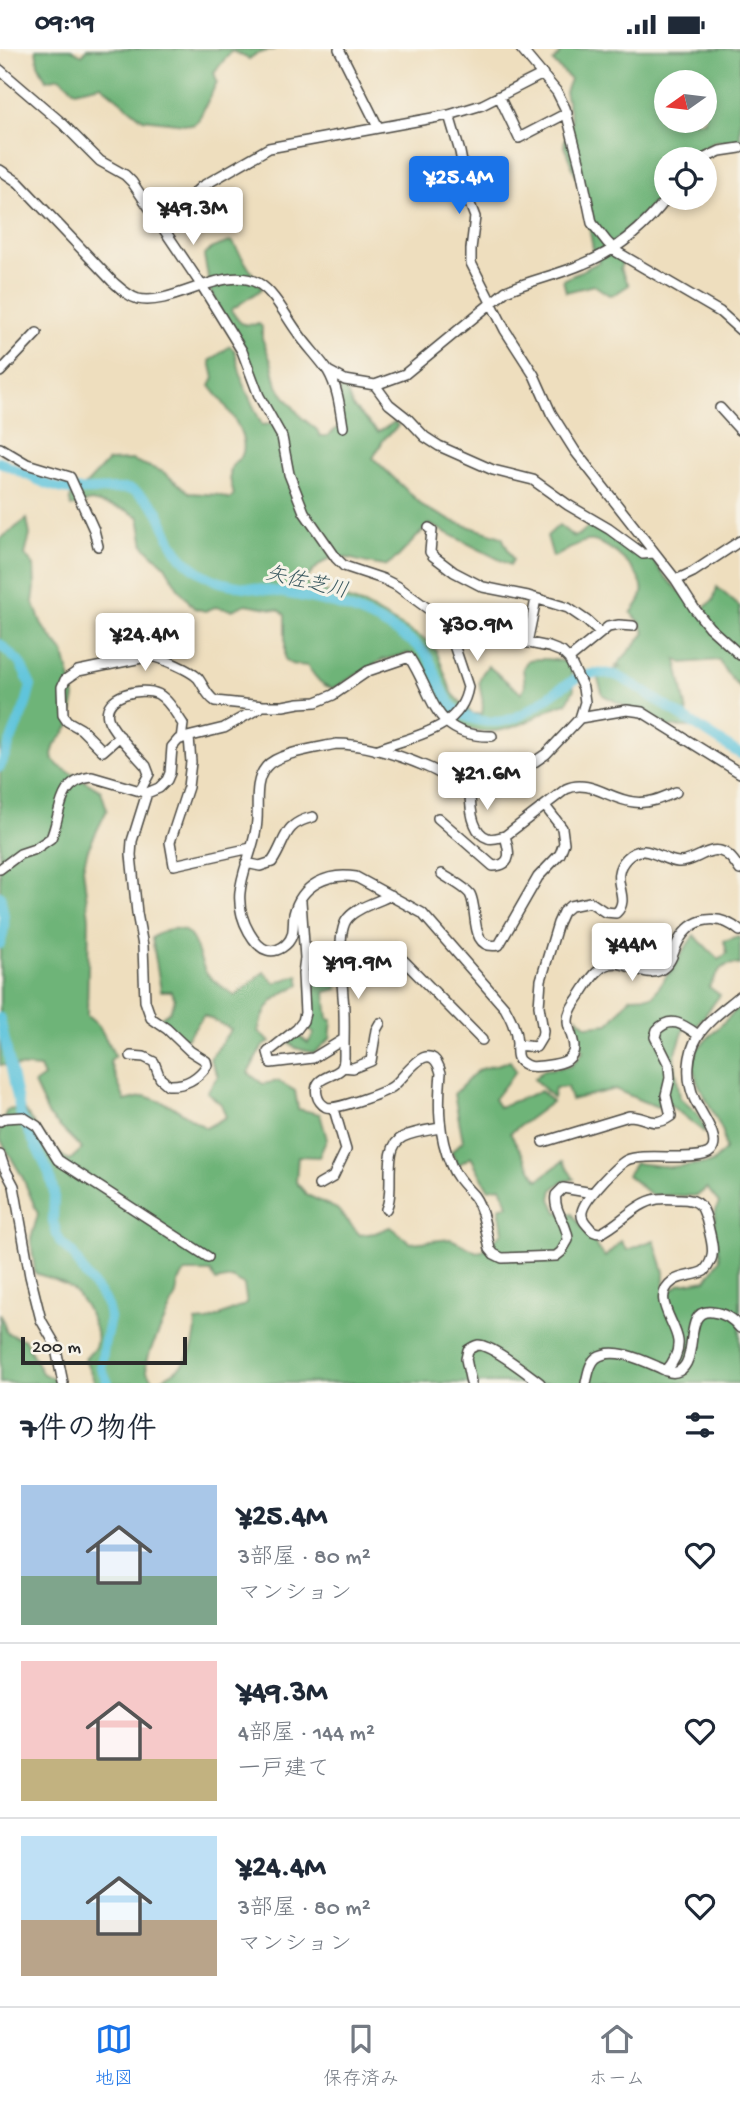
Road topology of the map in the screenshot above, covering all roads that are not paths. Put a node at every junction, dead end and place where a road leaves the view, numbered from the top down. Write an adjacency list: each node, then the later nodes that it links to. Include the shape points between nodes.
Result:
1 (339, 49): 8 (street)
2 (521, 49): 4 (street)
3 (0, 70): 13 (street, via 100,161 125,175)
4 (543, 74): 5 (street); 6 (street)
5 (499, 96): 6 (street, via 519,138); 7 (street)
6 (568, 113): 14 (street, via 592,223)
7 (449, 115): 8 (street); 16 (street, via 475,217 471,263)
8 (378, 127): 13 (street, via 269,148 201,187)
9 (740, 148): 10 (street)
10 (717, 152)
11 (0, 170): 15 (street, via 18,182 126,293 150,300)
12 (656, 210): 14 (street)
13 (160, 225): 15 (street)
14 (614, 249): 16 (street, via 506,291); 17 (street, via 720,312)
15 (202, 286): 19 (street, via 231,278 257,282); 32 (street, via 242,351 259,396 282,437 289,474 304,512 336,558 344,566 397,586)
16 (492, 302): 21 (street, via 405,375); 29 (street, via 561,430)
17 (740, 330)
18 (37, 333): 20 (street)
19 (327, 370): 21 (street, via 345,380); 23 (street)
20 (0, 372)
21 (375, 385): 29 (street, via 389,404 439,446 493,470 533,480 643,554)
22 (720, 408): 24 (street)
23 (343, 427)
24 (740, 430)
25 (0, 449): 28 (street, via 27,464 70,477)
26 (429, 528): 31 (street, via 430,552 454,572 483,587)
27 (740, 541): 30 (street)
28 (98, 546)
29 (653, 553): 30 (street)
30 (676, 580): 36 (street, via 709,627)
31 (536, 599): 34 (street, via 568,608); 35 (street)
32 (445, 618): 35 (street, via 475,632); 40 (street, via 468,687 467,697)
33 (633, 626): 34 (street, via 608,627)
34 (600, 633): 37 (street)
35 (527, 642): 37 (street, via 562,652)
36 (740, 655)
37 (569, 659): 39 (street, via 583,688)
38 (263, 706): 40 (street, via 316,702 368,671 409,657 434,709); 42 (street, via 224,728); 43 (street, via 215,701 197,678 159,657 71,674 62,687 66,721 103,751)
39 (580, 718): 47 (street, via 642,712); 48 (street, via 546,754 492,791)
40 (450, 720): 44 (street, via 474,736); 46 (street)
41 (183, 724): 42 (street); 43 (street, via 159,695 137,692 116,698 108,708 109,722); 45 (street)
42 (200, 734): 45 (street)
43 (120, 736): 49 (street, via 146,766 149,774)
44 (492, 736)
45 (185, 738): 49 (street, via 172,747 167,780 159,788); 55 (street, via 190,775 170,842 174,865)
46 (376, 750): 48 (street, via 426,767); 55 (street, via 336,744 267,765 257,789)
47 (740, 773)
48 (470, 790): 54 (street, via 473,820 480,833 486,838)
49 (143, 792): 57 (street, via 92,777 79,781 62,798 51,838); 70 (street, via 131,855 145,1001 151,1018 207,1065 190,1082 168,1085 154,1062)
50 (676, 792): 51 (street, via 649,802 632,802 581,785 566,789)
51 (545, 806): 54 (street); 59 (street, via 562,828 564,843 560,854 538,877 499,945 492,947 479,937 471,896)
52 (313, 817): 56 (street, via 289,828 272,862 260,866)
53 (438, 818): 54 (street, via 493,866 506,862 510,854)
54 (505, 836)
55 (251, 848): 56 (street)
56 (246, 863): 61 (street, via 239,900 247,928 260,946 274,950 292,938)
57 (0, 869)
58 (740, 870): 69 (street, via 719,851 683,862 649,851 630,855 617,879 621,908 605,912 590,902 563,912 541,980 542,1037 536,1047)
59 (442, 874)
60 (391, 895): 61 (street, via 345,875 316,883); 63 (street, via 346,919); 69 (street, via 422,913 505,1008)
61 (301, 899): 67 (street, via 305,1013 297,1029 268,1052 271,1067 313,1058)
62 (740, 931): 69 (street, via 720,920 701,922 683,933 661,970 645,972 612,963 598,970 569,1013 575,1047 567,1060 524,1065)
63 (342, 957): 67 (street); 68 (street, via 381,953 404,961)
64 (740, 996): 66 (street)
65 (380, 1023): 71 (street, via 371,1061)
66 (698, 1035): 75 (street, via 674,1021 657,1030 655,1037 669,1065 666,1095 671,1116 652,1122 629,1116); 78 (street, via 690,1056 689,1080 715,1139 713,1148 706,1154 634,1157 615,1169)
67 (344, 1039): 71 (street)
68 (482, 1040)
69 (517, 1045)
70 (131, 1056)
71 (342, 1067): 72 (street, via 323,1077 317,1086 320,1103)
72 (334, 1109): 74 (street, via 389,1089 418,1060 426,1058 434,1060 442,1073); 77 (street, via 346,1150 334,1177)
73 (0, 1121): 80 (street, via 23,1117 30,1121 58,1160)
74 (440, 1128): 78 (street, via 451,1166 478,1205 490,1249 502,1258 556,1256 566,1245 568,1233 556,1195 563,1188); 79 (street, via 404,1136 393,1147)
75 (543, 1142)
76 (0, 1155): 83 (street, via 14,1186 41,1320 55,1344)
77 (319, 1185)
78 (593, 1193): 82 (street, via 582,1214 596,1233 658,1199 692,1199 705,1214 713,1259 704,1271 670,1283 665,1293 665,1310 678,1343)
79 (386, 1209)
80 (208, 1257)
81 (740, 1328): 82 (street, via 728,1317 705,1311 695,1321 687,1363 682,1370)
82 (666, 1371): 86 (street, via 615,1353 596,1358)
83 (64, 1383)
84 (471, 1383): 85 (street, via 466,1359 468,1350 478,1345)
85 (540, 1383)
86 (586, 1383)

